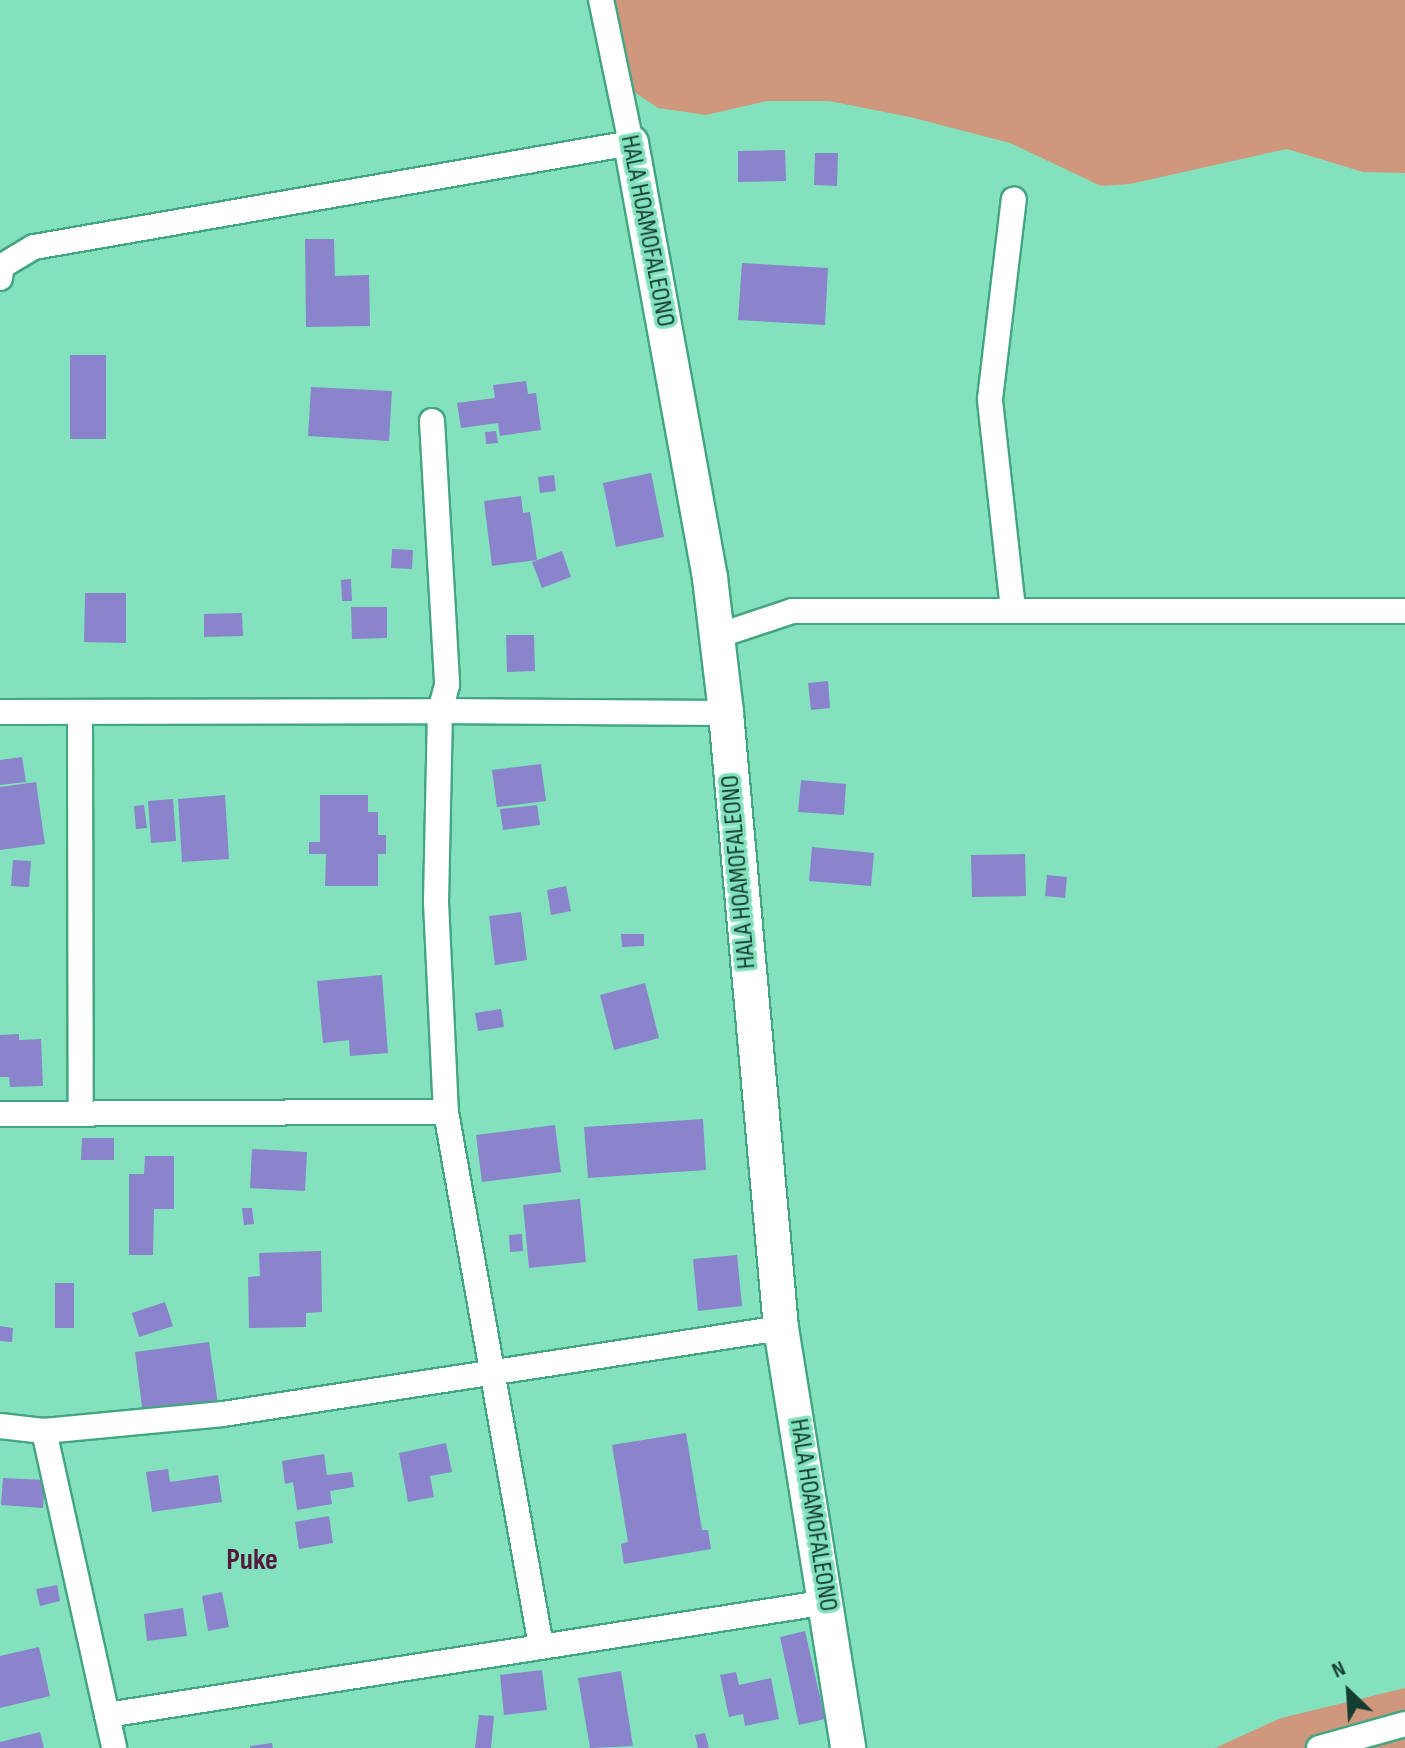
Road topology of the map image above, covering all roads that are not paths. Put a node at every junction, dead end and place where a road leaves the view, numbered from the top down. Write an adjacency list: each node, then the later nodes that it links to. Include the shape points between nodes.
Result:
1 (601, 0): 2 (street, HALA HOAMOFALEONO)
2 (631, 143): 4 (street, via 34,247); 8 (street, HALA HOAMOFALEONO)
3 (1014, 199): 6 (street, via 990,399)
4 (1, 270)
5 (432, 421): 9 (street, via 447,685)
6 (1013, 609): 7 (street); 8 (street, via 792,611)
7 (1405, 611)
8 (717, 636): 11 (street, HALA HOAMOFALEONO)
9 (440, 711): 11 (street); 12 (street); 14 (street, via 436,902)
10 (0, 712): 12 (street)
11 (726, 713): 16 (street, HALA HOAMOFALEONO)
12 (80, 715): 13 (street)
13 (81, 1112): 14 (street); 15 (street)
14 (446, 1112): 17 (street)
15 (0, 1114)
16 (781, 1328): 17 (street); 20 (street, HALA HOAMOFALEONO)
17 (491, 1375): 19 (street, via 223,1414); 21 (street)
18 (0, 1426): 19 (street)
19 (44, 1431): 22 (street)
20 (828, 1602): 21 (street); 25 (street, HALA HOAMOFALEONO)
21 (541, 1646): 22 (street)
22 (107, 1715): 24 (street)
23 (1405, 1724): 26 (street)
24 (114, 1748)
25 (848, 1748)
26 (1319, 1748)

